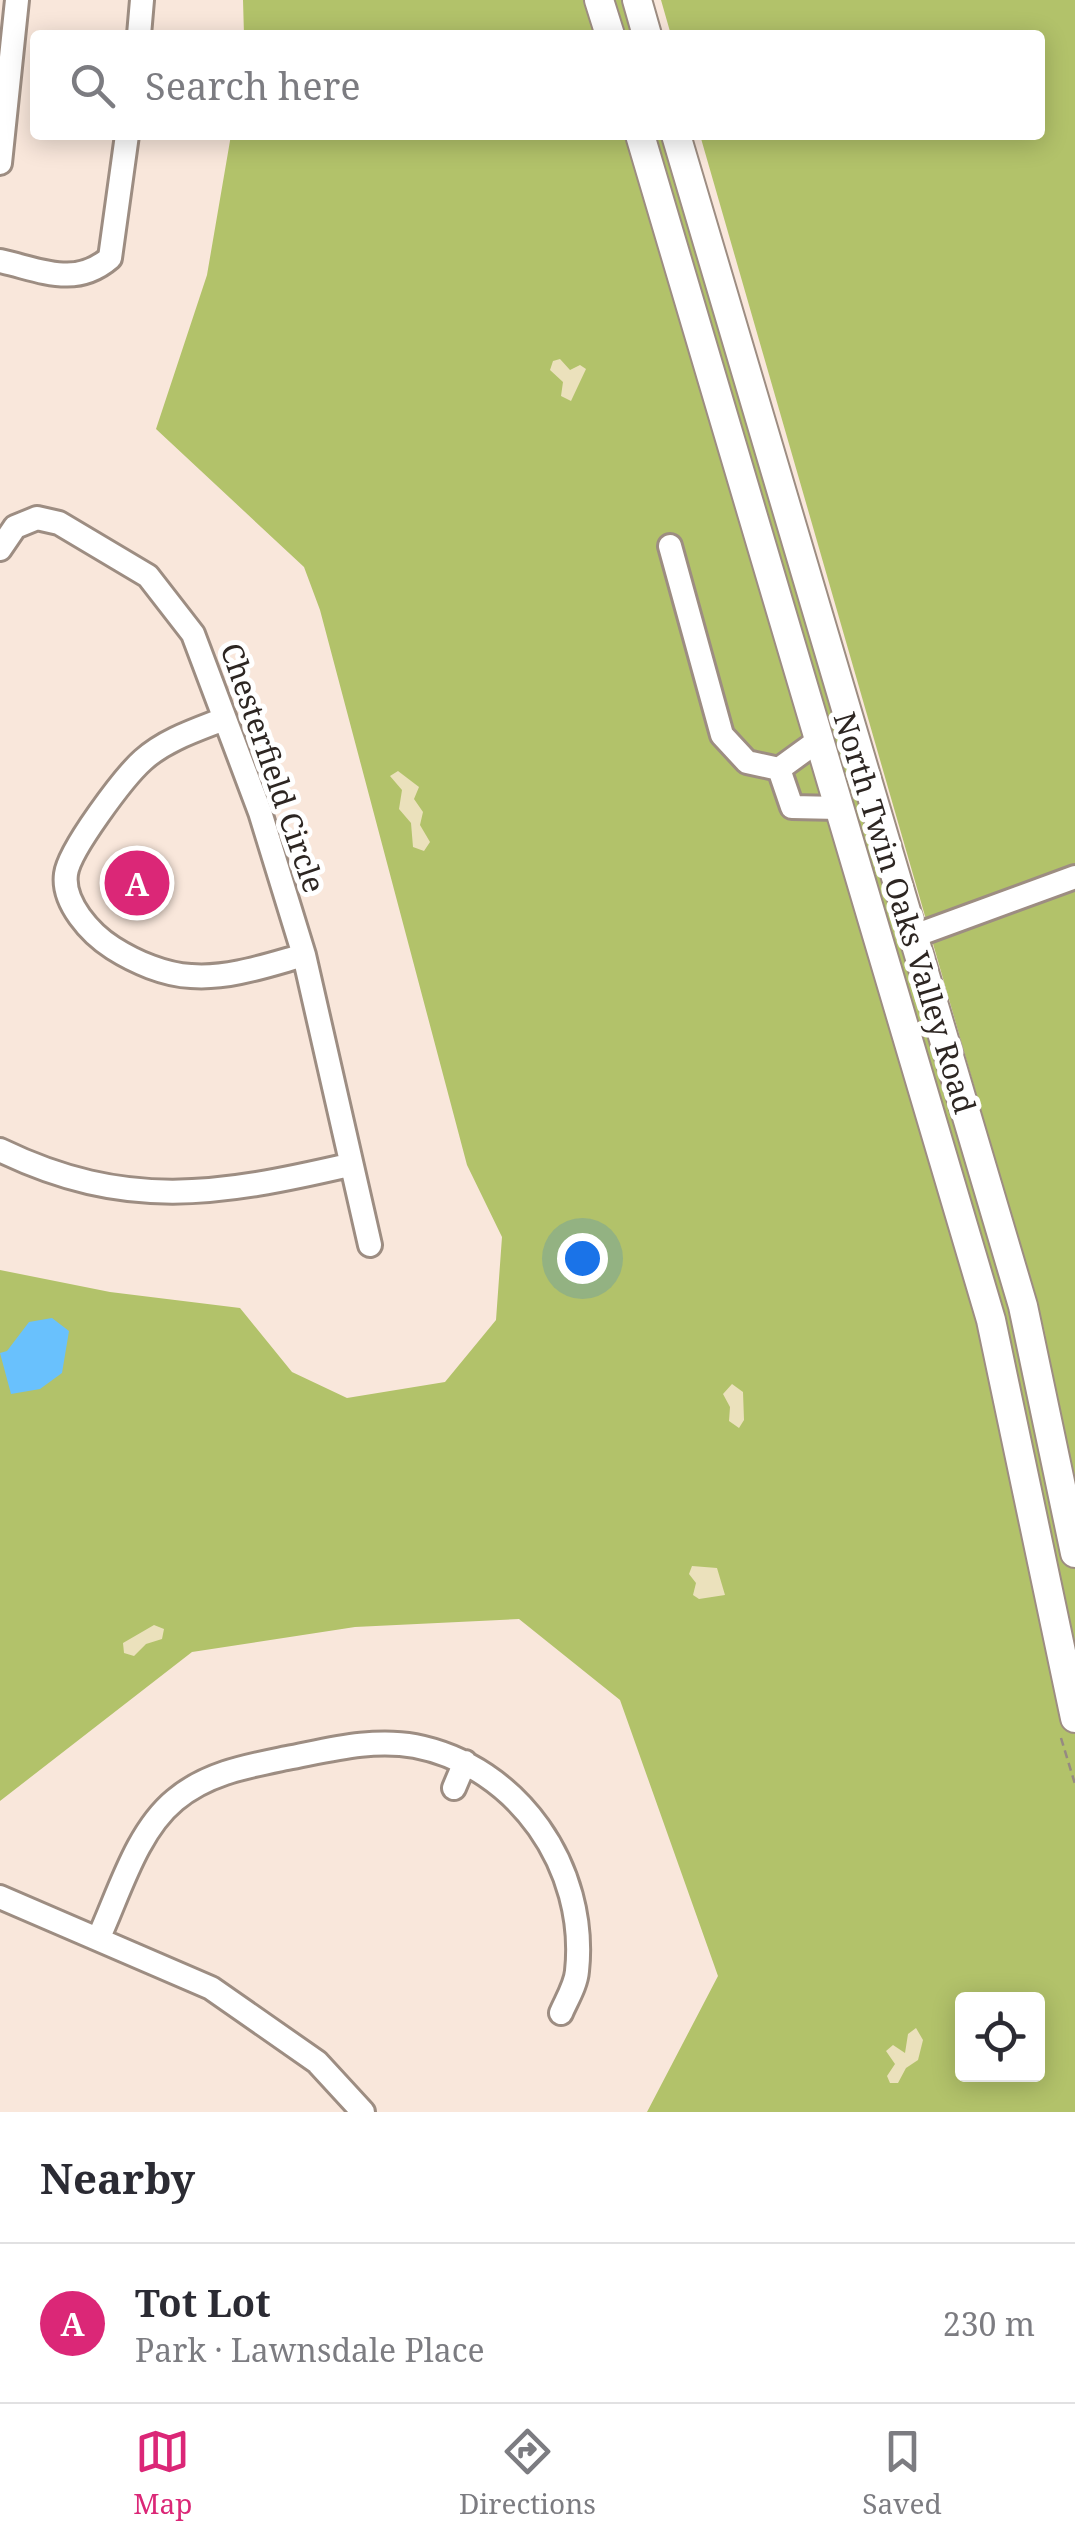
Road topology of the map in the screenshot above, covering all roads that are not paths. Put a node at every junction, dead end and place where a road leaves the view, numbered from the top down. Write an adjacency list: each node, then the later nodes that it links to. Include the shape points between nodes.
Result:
1 (16, 0): 11 (street)
2 (142, 0): 5 (street)
3 (600, 0): 6 (main road)
4 (637, 0): 7 (main road)
5 (139, 30)
6 (609, 30)
7 (646, 30)
8 (126, 140): 12 (street, via 110,258 92,274 70,276)
9 (641, 140): 13 (main road, North Twin Oaks Valley Road)
10 (677, 140): 16 (main road, North Twin Oaks Valley Road)
11 (0, 163)
12 (0, 261)
13 (732, 444): 16 (main road, via 758,474 788,572); 18 (main road, North Twin Oaks Valley Road)
14 (670, 546): 19 (street, via 722,735 747,762)
15 (0, 550): 17 (street, Chesterfield Circle, via 15,528 37,518 60,523 148,576 192,634)
16 (810, 593): 18 (main road, via 802,614 819,682); 22 (main road, North Twin Oaks Valley Road)
17 (224, 719): 23 (street, Chesterfield Circle); 23 (street, via 145,758 113,792 66,873 70,899 95,936 166,972 240,972)
18 (817, 732): 19 (street); 20 (main road, North Twin Oaks Valley Road)
19 (779, 769): 20 (street, via 792,807)
20 (839, 808): 28 (main road, North Twin Oaks Valley Road, via 991,1320)
21 (1075, 876): 22 (street)
22 (914, 936): 27 (main road, North Twin Oaks Valley Road, via 1023,1306)
23 (304, 955): 25 (street, Chesterfield Circle)
24 (0, 1150): 25 (street, via 72,1179 192,1194)
25 (349, 1166): 26 (street, Chesterfield Circle)
26 (370, 1245)
27 (1075, 1554)
28 (1068, 1727)
29 (465, 1762): 30 (street); 32 (street, via 414,1746 362,1744 208,1779 174,1800 150,1828); 33 (street, via 513,1795 559,1859 574,1915 577,1974)
30 (454, 1788)
31 (0, 1897): 32 (street)
32 (98, 1939): 34 (street, via 211,1988 270,2026 317,2062)
33 (561, 2014)
34 (363, 2112)

